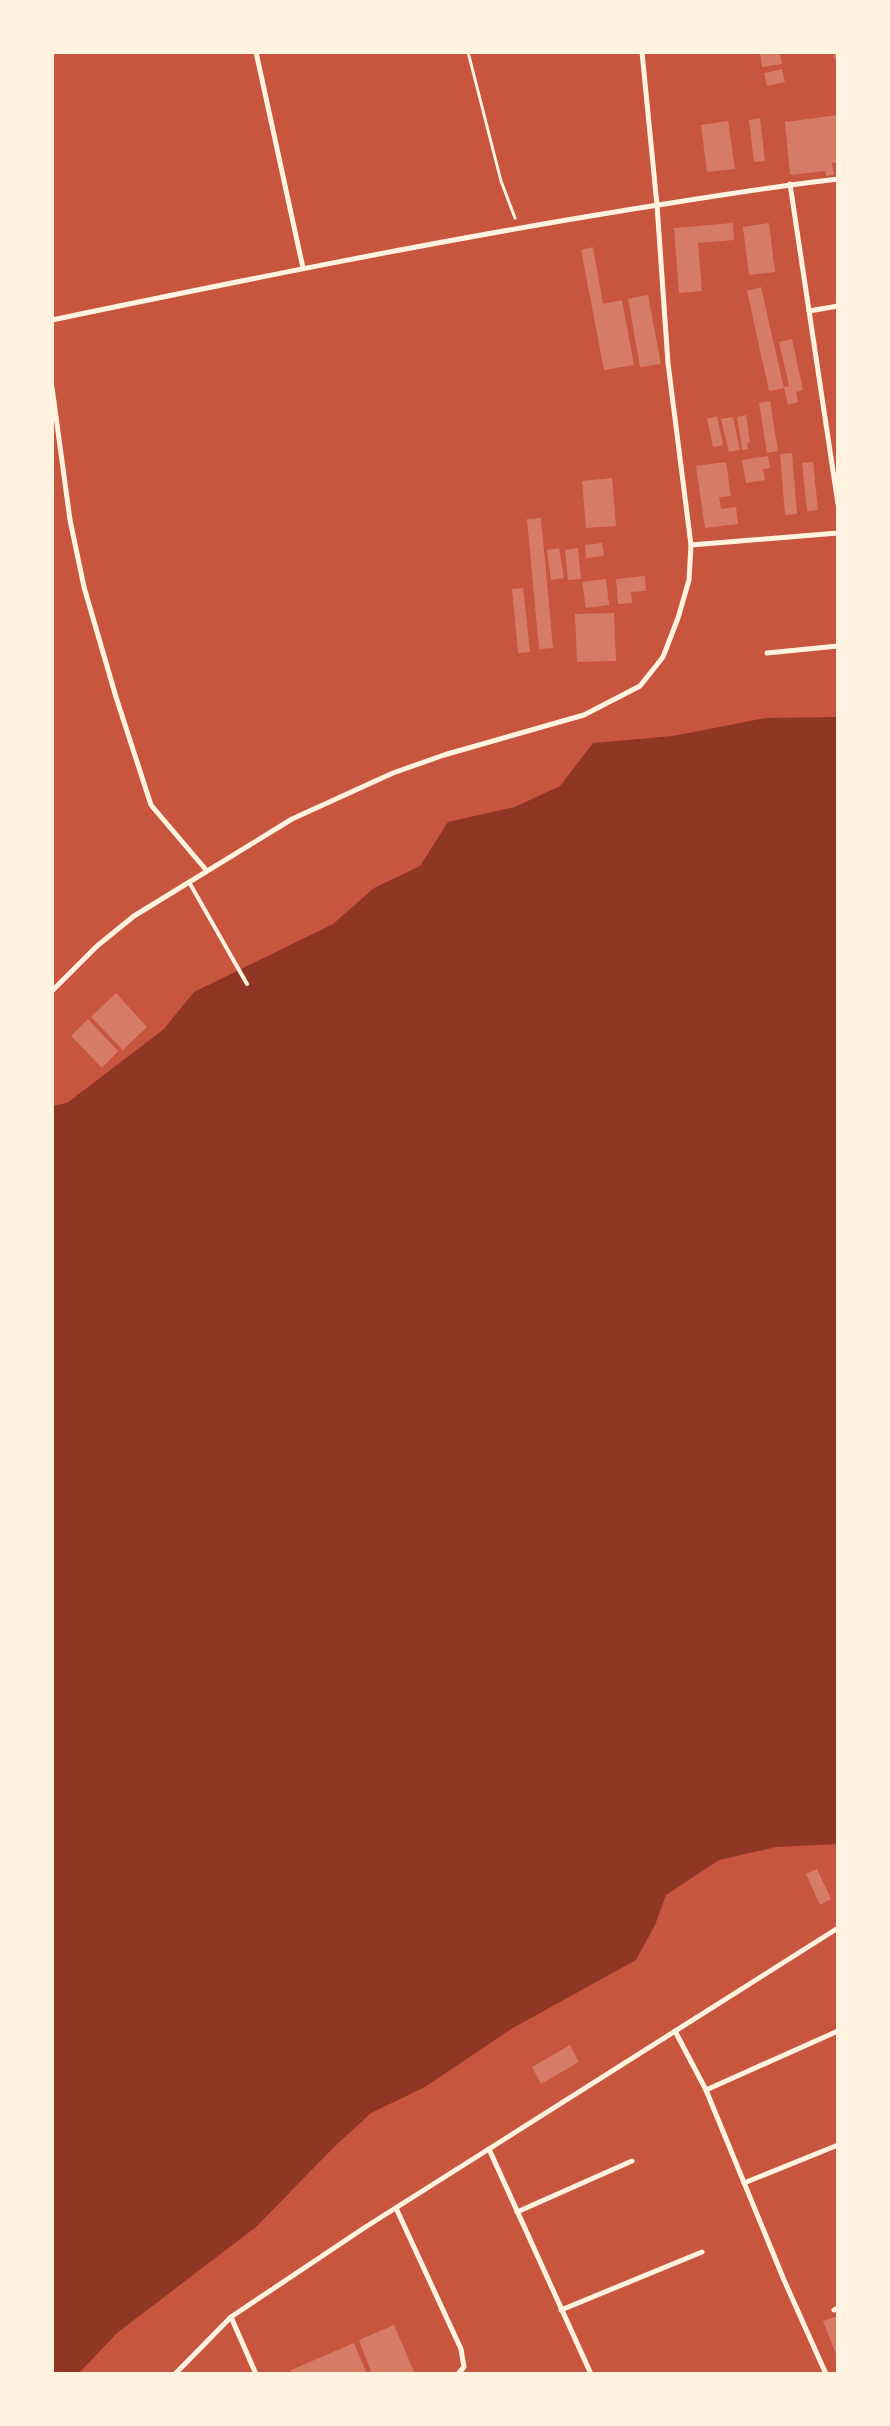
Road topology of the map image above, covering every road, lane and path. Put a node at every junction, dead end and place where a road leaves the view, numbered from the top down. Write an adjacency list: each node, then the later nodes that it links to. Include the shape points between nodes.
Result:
1 (256, 52): 8 (street)
2 (468, 52): 7 (path, via 501,181)
3 (642, 52): 6 (street)
4 (838, 179): 5 (street)
5 (790, 184): 6 (street); 10 (street)
6 (657, 205): 7 (street); 17 (street, via 668,363)
7 (518, 228): 8 (street)
8 (303, 268): 11 (street)
9 (838, 306): 10 (street)
10 (809, 311): 14 (street)
11 (52, 320)
12 (52, 387): 20 (street, via 70,520 82,577 116,698 151,805)
13 (838, 451): 14 (street)
14 (830, 452): 15 (street)
15 (838, 504)
16 (838, 533): 17 (street)
17 (691, 545): 20 (street, via 689,580 678,618 663,657 640,686 563,723 444,755 393,774 292,819)
18 (838, 646): 19 (street)
19 (767, 653)
20 (207, 871): 21 (street)
21 (189, 882): 22 (lane); 23 (street, via 134,916 97,946)
22 (246, 984)
23 (52, 991)
24 (838, 1928): 26 (street)
25 (838, 2030): 27 (street)
26 (675, 2031): 27 (street); 29 (street)
27 (706, 2090): 31 (street)
28 (838, 2145): 31 (street)
29 (489, 2149): 32 (street); 33 (street)
30 (632, 2161): 33 (street)
31 (744, 2183): 41 (street)
32 (396, 2208): 36 (street); 39 (street, via 461,2349 464,2367)
33 (518, 2212): 35 (street)
34 (702, 2252): 35 (street)
35 (562, 2310): 40 (street)
36 (231, 2317): 37 (street); 38 (street)
37 (175, 2374)
38 (256, 2374)
39 (458, 2374)
40 (591, 2374)
41 (826, 2374)

